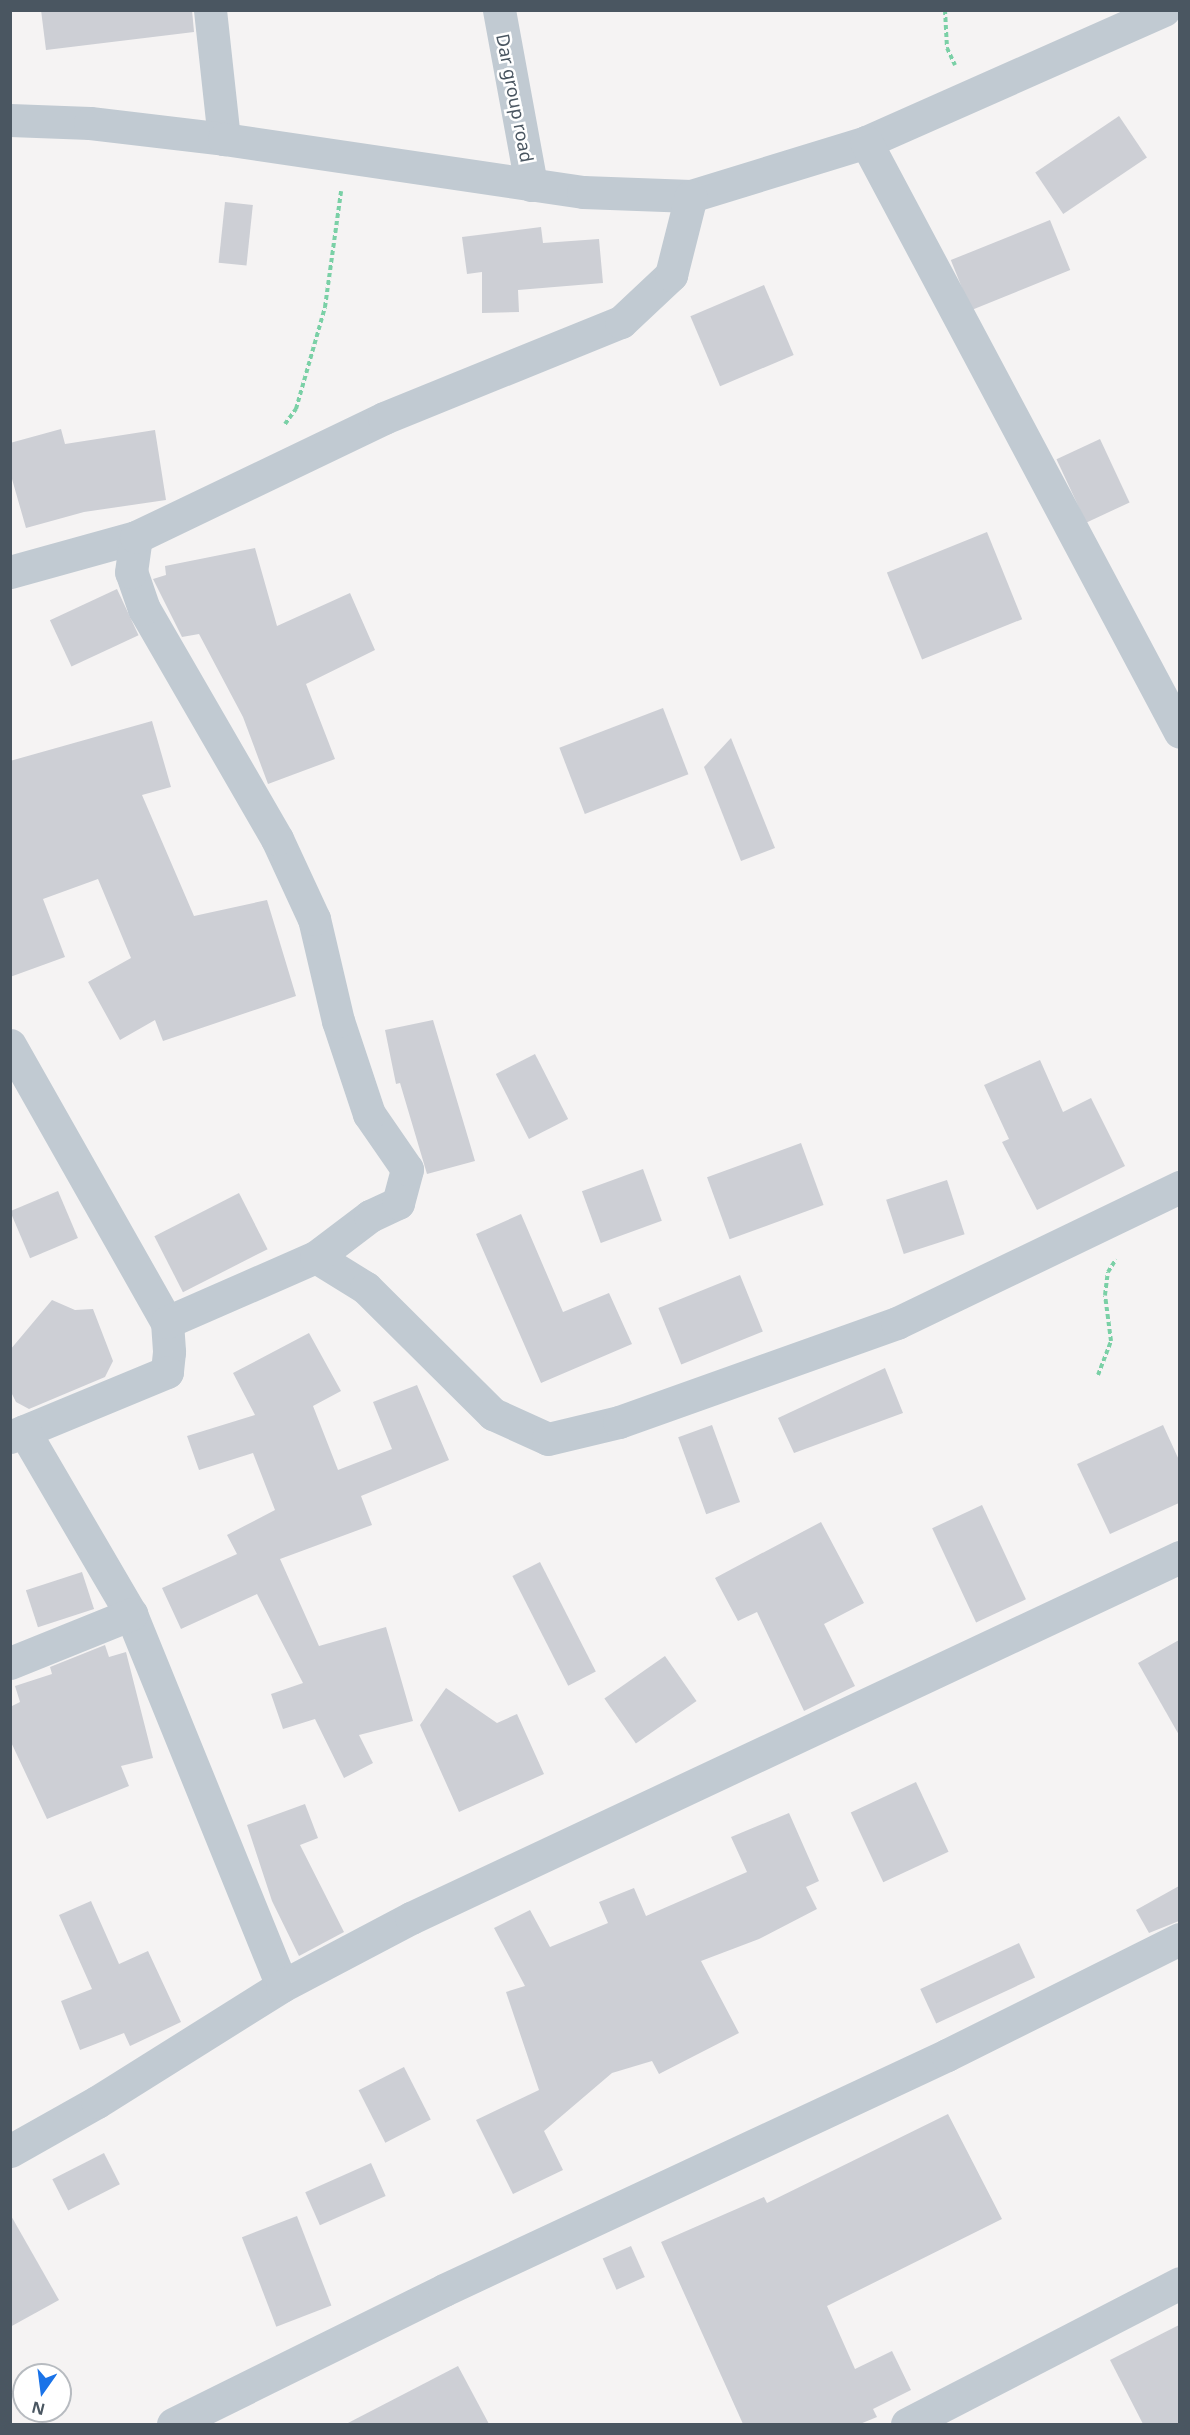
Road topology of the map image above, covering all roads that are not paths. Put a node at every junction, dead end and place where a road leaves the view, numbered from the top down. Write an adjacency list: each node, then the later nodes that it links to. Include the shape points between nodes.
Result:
1 (210, 10): 5 (street)
2 (499, 10): 7 (street, Dar group road)
3 (1159, 12): 6 (street)
4 (10, 120): 5 (street, via 90,123)
5 (224, 139): 7 (street)
6 (866, 142): 8 (street); 11 (street)
7 (531, 185): 8 (street, via 583,192)
8 (691, 196): 9 (street, via 671,275 621,322 384,418)
9 (136, 537): 10 (street); 14 (street, via 130,572 144,609 277,839 314,919 338,1021 369,1114 407,1169 398,1203 370,1216)
10 (10, 572)
11 (1179, 732)
12 (10, 1045): 15 (street)
13 (1179, 1187): 14 (street, via 897,1323 619,1422 548,1439 493,1414 366,1288)
14 (316, 1257): 15 (street)
15 (167, 1322): 16 (street, via 167,1372)
16 (17, 1434): 18 (street)
17 (1179, 1557): 21 (street, via 411,1918)
18 (131, 1614): 19 (street); 21 (street)
19 (10, 1663)
20 (1179, 1939): 24 (street, via 937,2060 444,2290)
21 (282, 1986): 22 (street, via 97,2103)
22 (10, 2151)
23 (1179, 2283): 25 (street)
24 (173, 2424)
25 (907, 2424)

